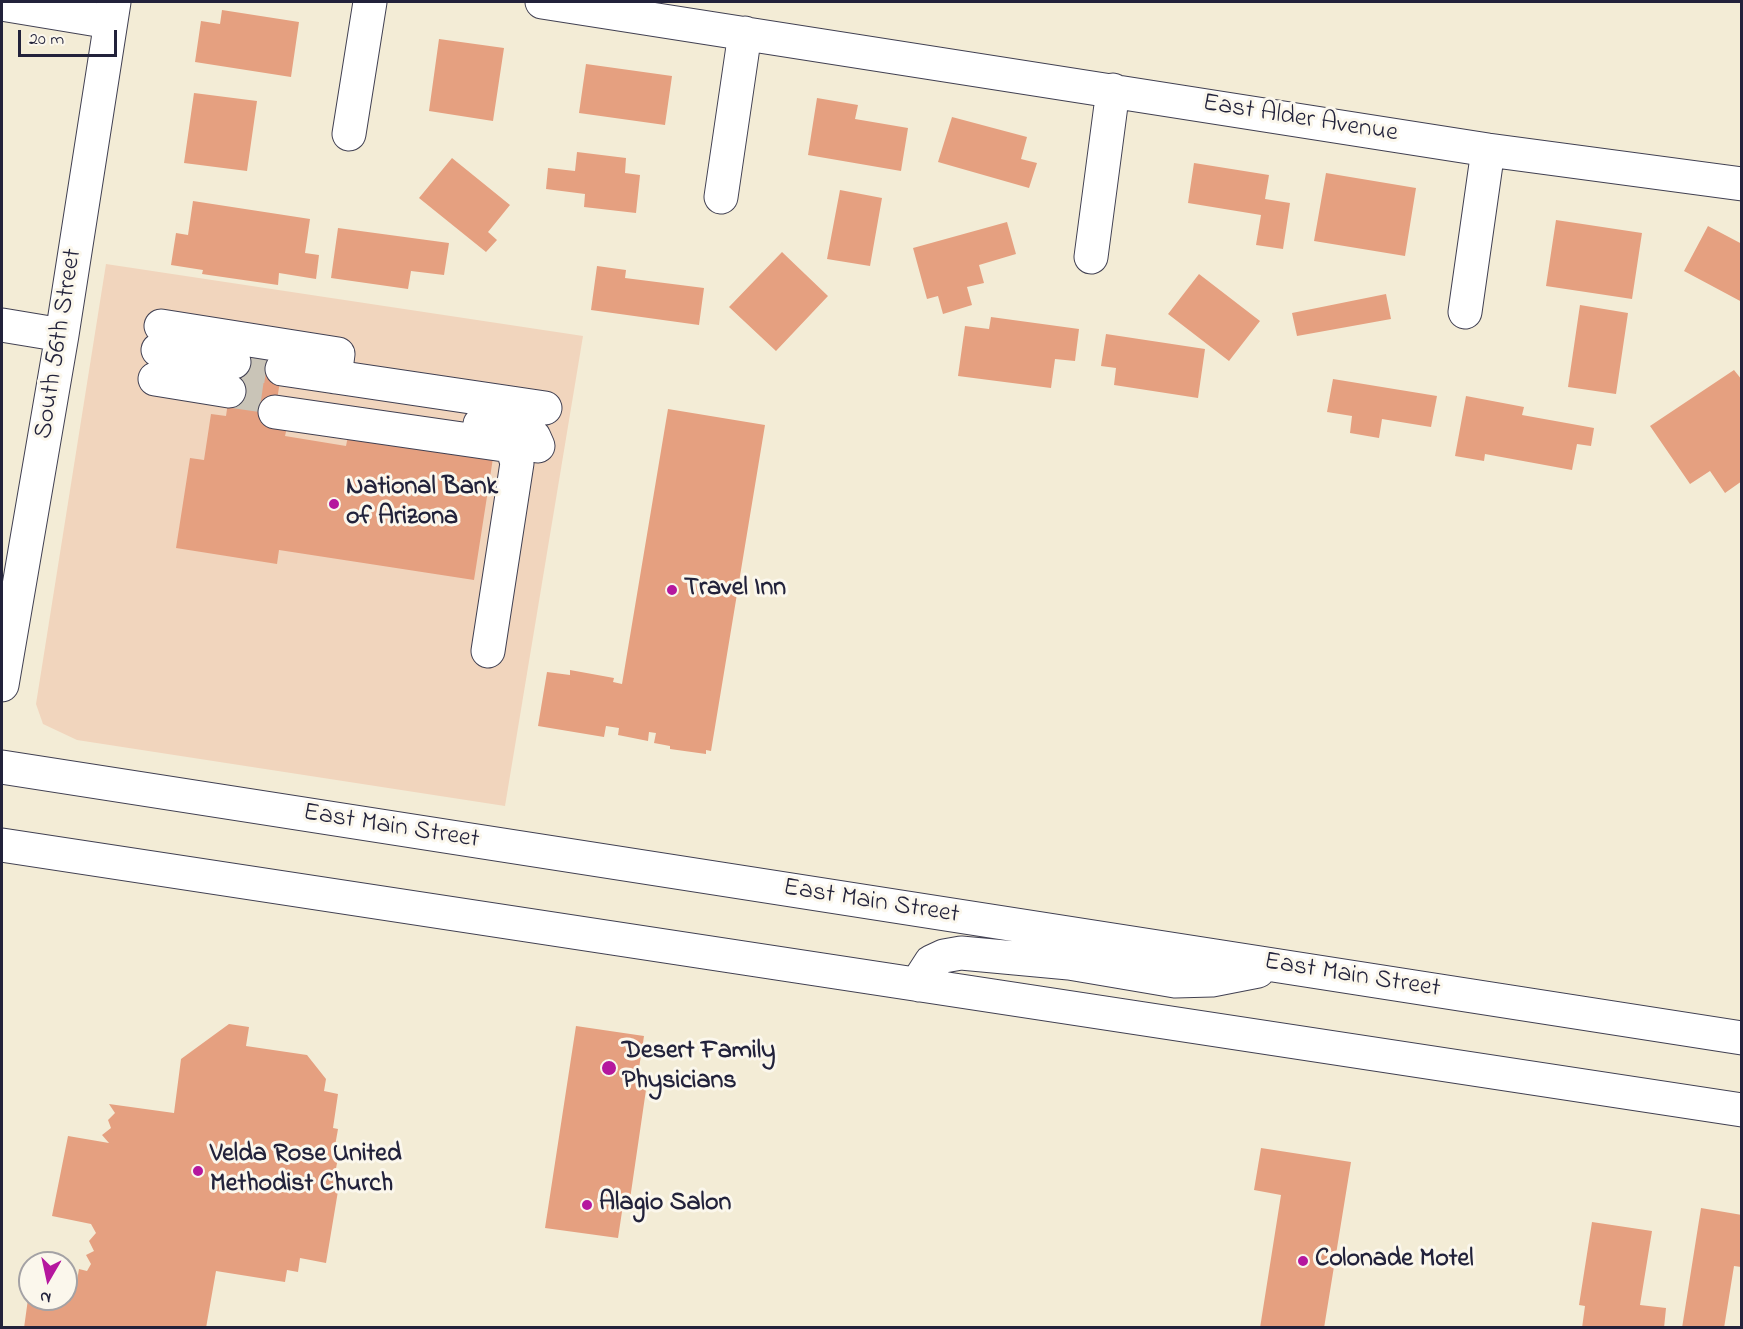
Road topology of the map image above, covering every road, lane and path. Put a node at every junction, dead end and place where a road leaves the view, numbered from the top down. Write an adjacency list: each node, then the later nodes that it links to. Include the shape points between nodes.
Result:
1 (370, 2): 7 (main road)
2 (542, 2): 5 (main road, East Alder Avenue)
3 (12, 6): 4 (main road)
4 (112, 12): 14 (main road, South 56th Street)
5 (745, 33): 6 (main road, East Alder Avenue); 10 (main road)
6 (1113, 90): 8 (main road, East Alder Avenue); 11 (main road)
7 (349, 134)
8 (1488, 150): 9 (main road, East Alder Avenue); 12 (main road)
9 (1742, 184)
10 (721, 197)
11 (1091, 256)
12 (1465, 312)
13 (2, 326): 14 (main road)
14 (62, 335): 21 (main road, South 56th Street)
15 (157, 362): 15 (main road, via 231,383); 16 (main road, via 338,354)
16 (335, 377): 17 (main road); 18 (main road)
17 (278, 391): 19 (main road, via 336,408 358,406 526,430); 20 (main road, via 513,450 517,463)
18 (545, 408)
19 (538, 446)
20 (488, 651)
21 (2, 685)
22 (2, 768): 24 (main road, East Main Street)
23 (2, 845): 25 (main road)
24 (1281, 966): 25 (main road, via 1212,980 1175,981 1069,963 961,953 931,962); 26 (main road, East Main Street)
25 (920, 985): 27 (main road)
26 (1742, 1038)
27 (1742, 1110)

